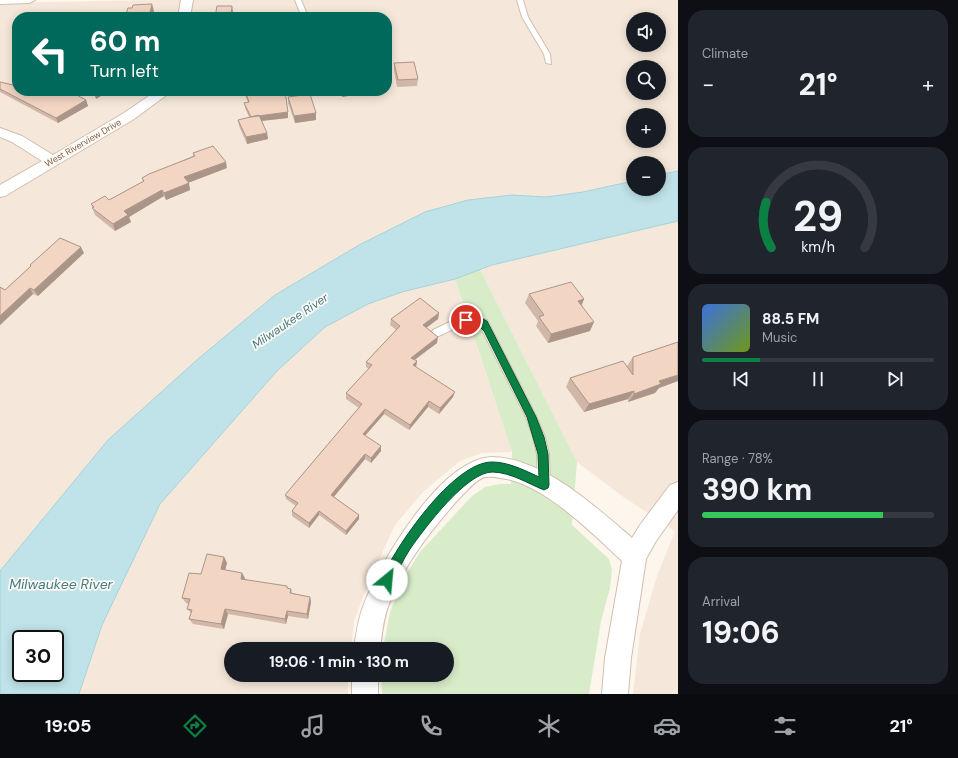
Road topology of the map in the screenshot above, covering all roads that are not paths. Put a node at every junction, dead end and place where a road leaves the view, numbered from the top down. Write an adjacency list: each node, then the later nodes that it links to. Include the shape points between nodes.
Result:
1 (28, 0): 5 (street)
2 (187, 0): 6 (street)
3 (298, 0): 7 (lane)
4 (520, 0): 8 (lane, via 525,17)
5 (0, 1)
6 (185, 12)
7 (304, 12)
8 (549, 63)
9 (158, 96): 11 (street, West Riverview Drive, via 129,116)
10 (0, 132): 11 (street)
11 (53, 160): 12 (street, West Riverview Drive)
12 (0, 192)
13 (436, 333): 14 (lane, via 466,320 479,320 484,324 539,437 543,454)
14 (544, 485): 16 (street, via 586,514); 17 (street, via 516,471 492,467 480,469 462,480 406,546 376,605)
15 (678, 492): 16 (street, via 648,532)
16 (636, 556): 20 (street, via 618,658)
17 (368, 642)
18 (365, 682): 19 (street)
19 (365, 694)
20 (615, 694)

